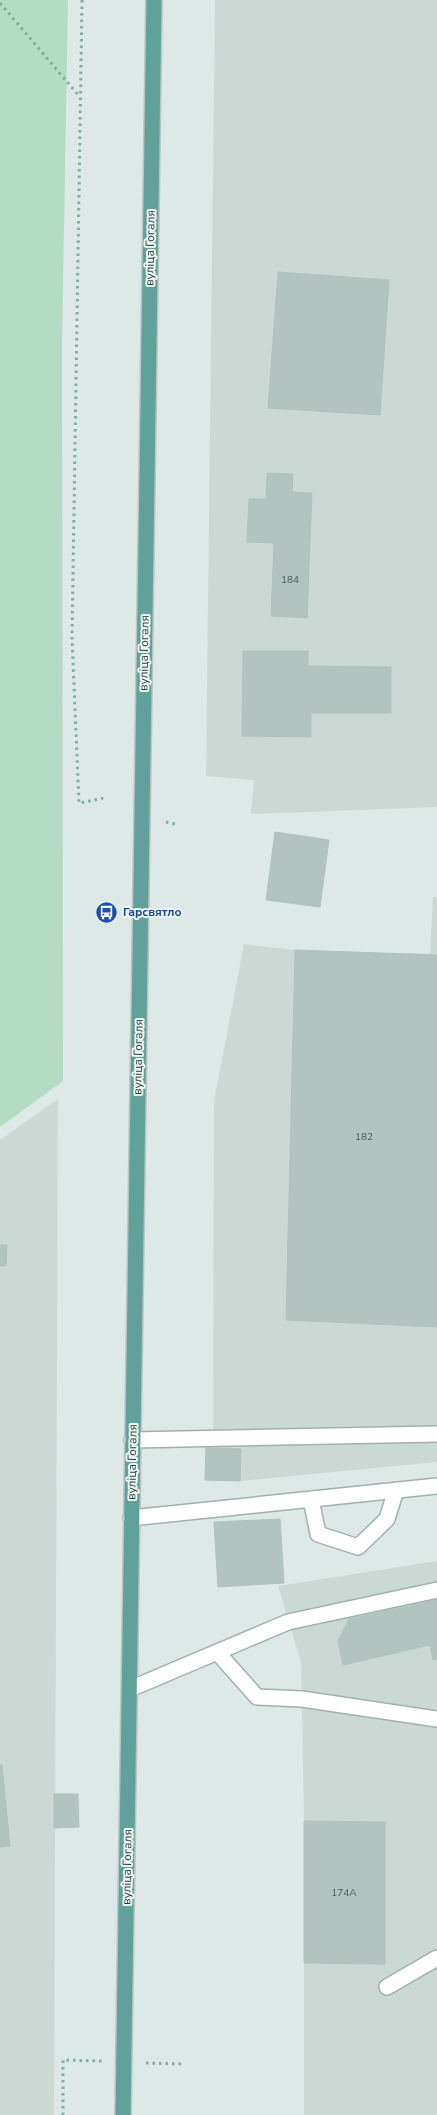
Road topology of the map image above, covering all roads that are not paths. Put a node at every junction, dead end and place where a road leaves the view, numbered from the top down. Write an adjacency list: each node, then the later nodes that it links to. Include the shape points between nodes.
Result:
1 (154, 0): 3 (main road, вуліца Гогаля)
2 (437, 1434): 3 (lane)
3 (132, 1440): 7 (main road, вуліца Гогаля)
4 (437, 1486): 5 (lane)
5 (396, 1490): 6 (lane); 6 (lane, via 388,1519 358,1547 318,1534)
6 (311, 1499): 7 (lane)
7 (131, 1518): 10 (main road, вуліца Гогаля)
8 (437, 1590): 9 (lane, via 288,1622)
9 (217, 1652): 10 (lane); 11 (lane, via 257,1697 302,1699)
10 (130, 1689): 14 (main road, вуліца Гогаля)
11 (437, 1719)
12 (437, 1958): 13 (lane)
13 (387, 1987)
14 (124, 2115)

